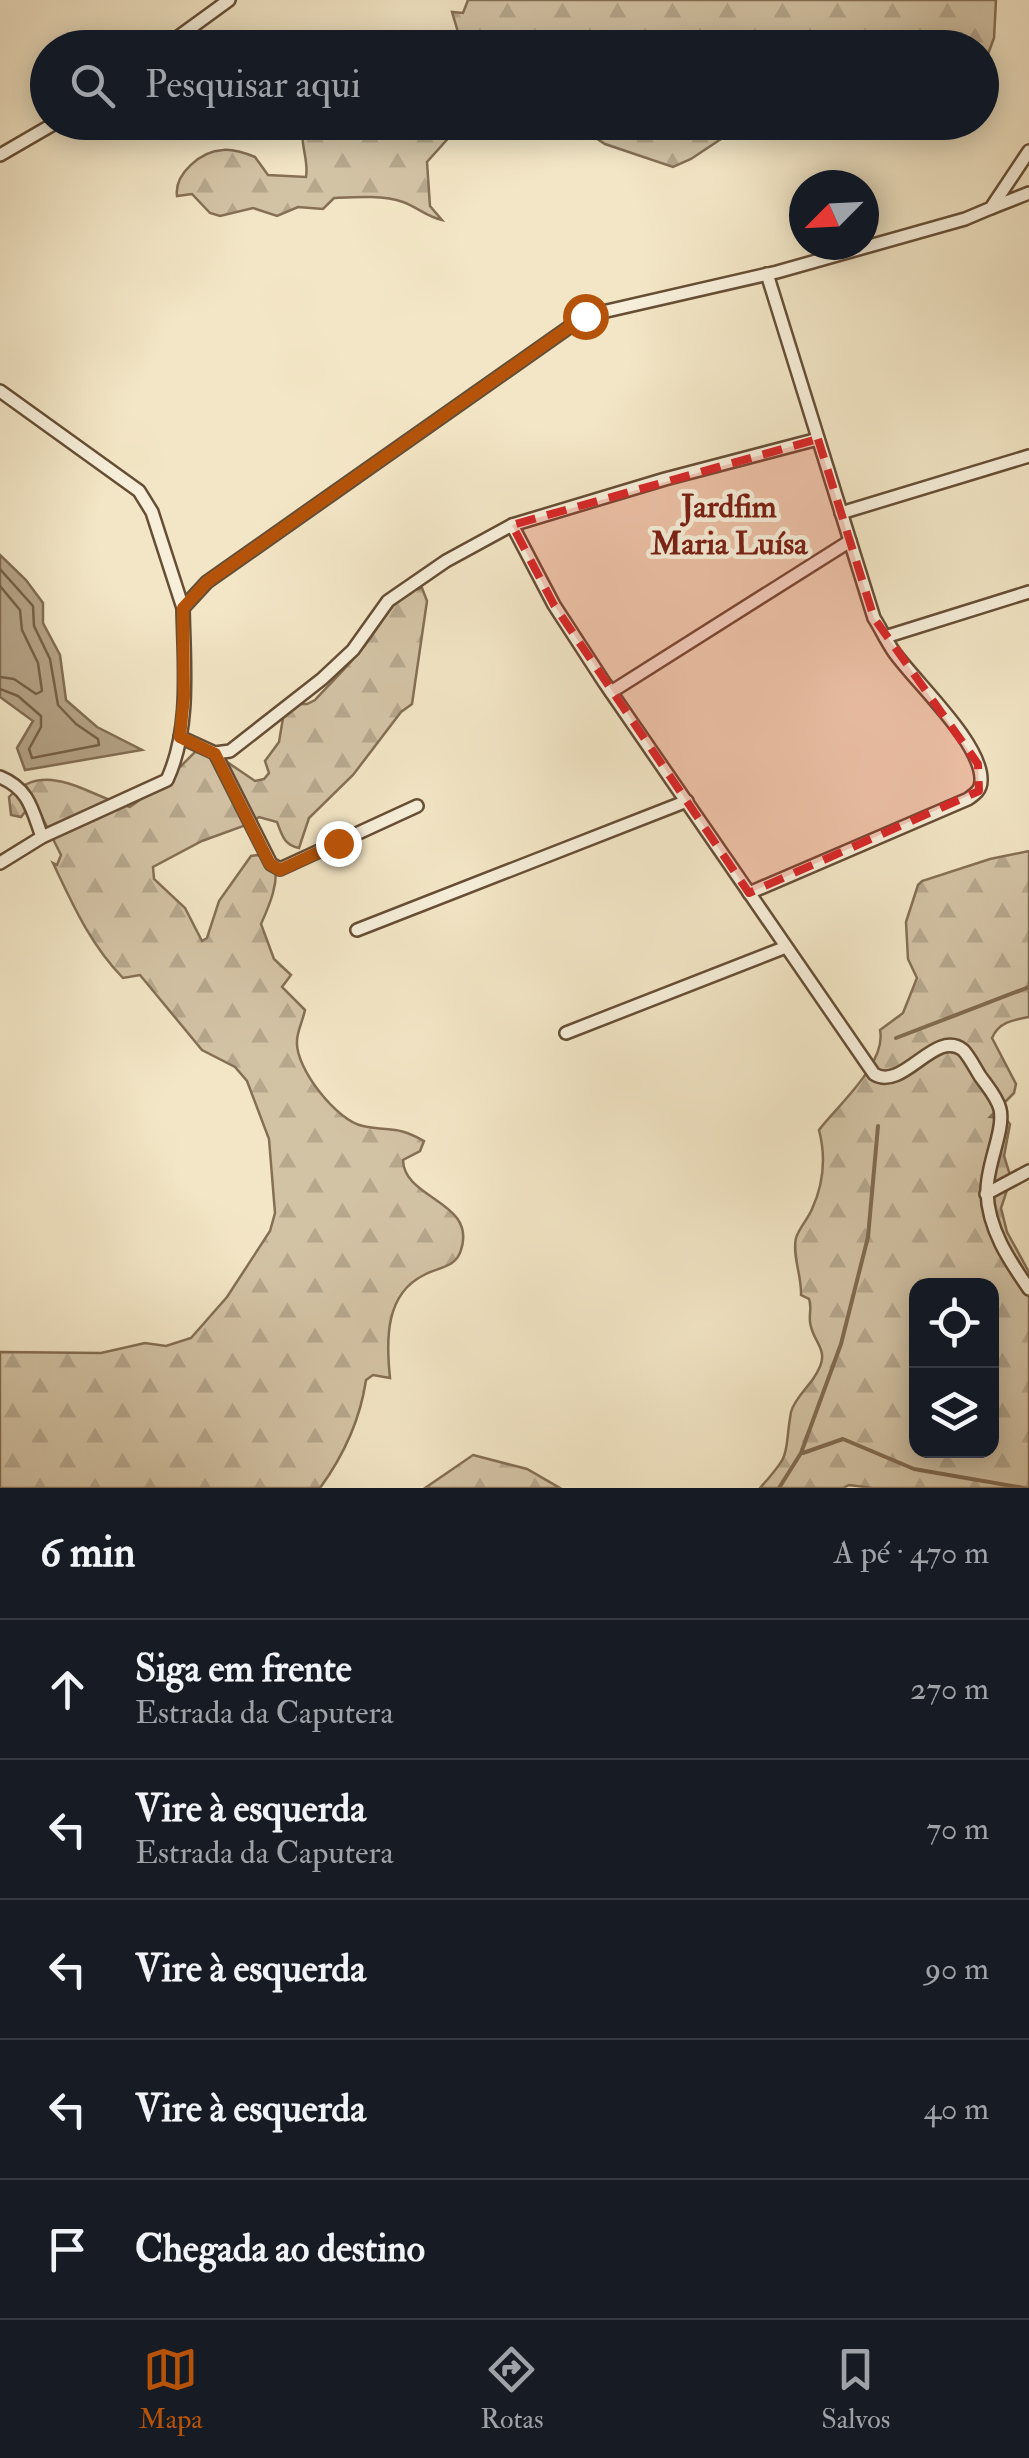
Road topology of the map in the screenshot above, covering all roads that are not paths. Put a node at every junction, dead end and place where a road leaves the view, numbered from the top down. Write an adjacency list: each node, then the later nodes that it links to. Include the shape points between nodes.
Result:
1 (229, 0): 2 (street)
2 (188, 30)
3 (30, 138): 5 (street)
4 (1029, 151): 7 (street)
5 (0, 155)
6 (1029, 193): 7 (street)
7 (991, 208): 8 (street)
8 (766, 274): 10 (street); 16 (street, via 585,316 207,582)
9 (0, 391): 16 (street, via 139,491)
10 (818, 439): 12 (street); 13 (street)
11 (1029, 456): 12 (street)
12 (841, 513): 14 (street)
13 (512, 525): 18 (street); 20 (street, via 388,601 354,650 322,680 230,752)
14 (850, 541): 17 (street); 18 (street)
15 (1029, 592): 17 (street)
16 (183, 608): 19 (street)
17 (885, 636): 26 (street, via 960,732 978,764 979,791)
18 (611, 692): 22 (street)
19 (180, 737): 20 (street); 24 (street, via 167,780)
20 (215, 754): 23 (street, via 270,864 280,870)
21 (0, 776): 24 (street, via 30,802)
22 (687, 800): 26 (street); 27 (street)
23 (417, 806)
24 (42, 838): 25 (street)
25 (0, 863)
26 (749, 893): 28 (street)
27 (357, 930)
28 (786, 947): 29 (street); 31 (street, via 883,1080 936,1049 962,1049 1001,1114)
29 (566, 1034)
30 (1029, 1171): 31 (street)
31 (986, 1194): 32 (street, via 994,1230)
32 (1029, 1290)

